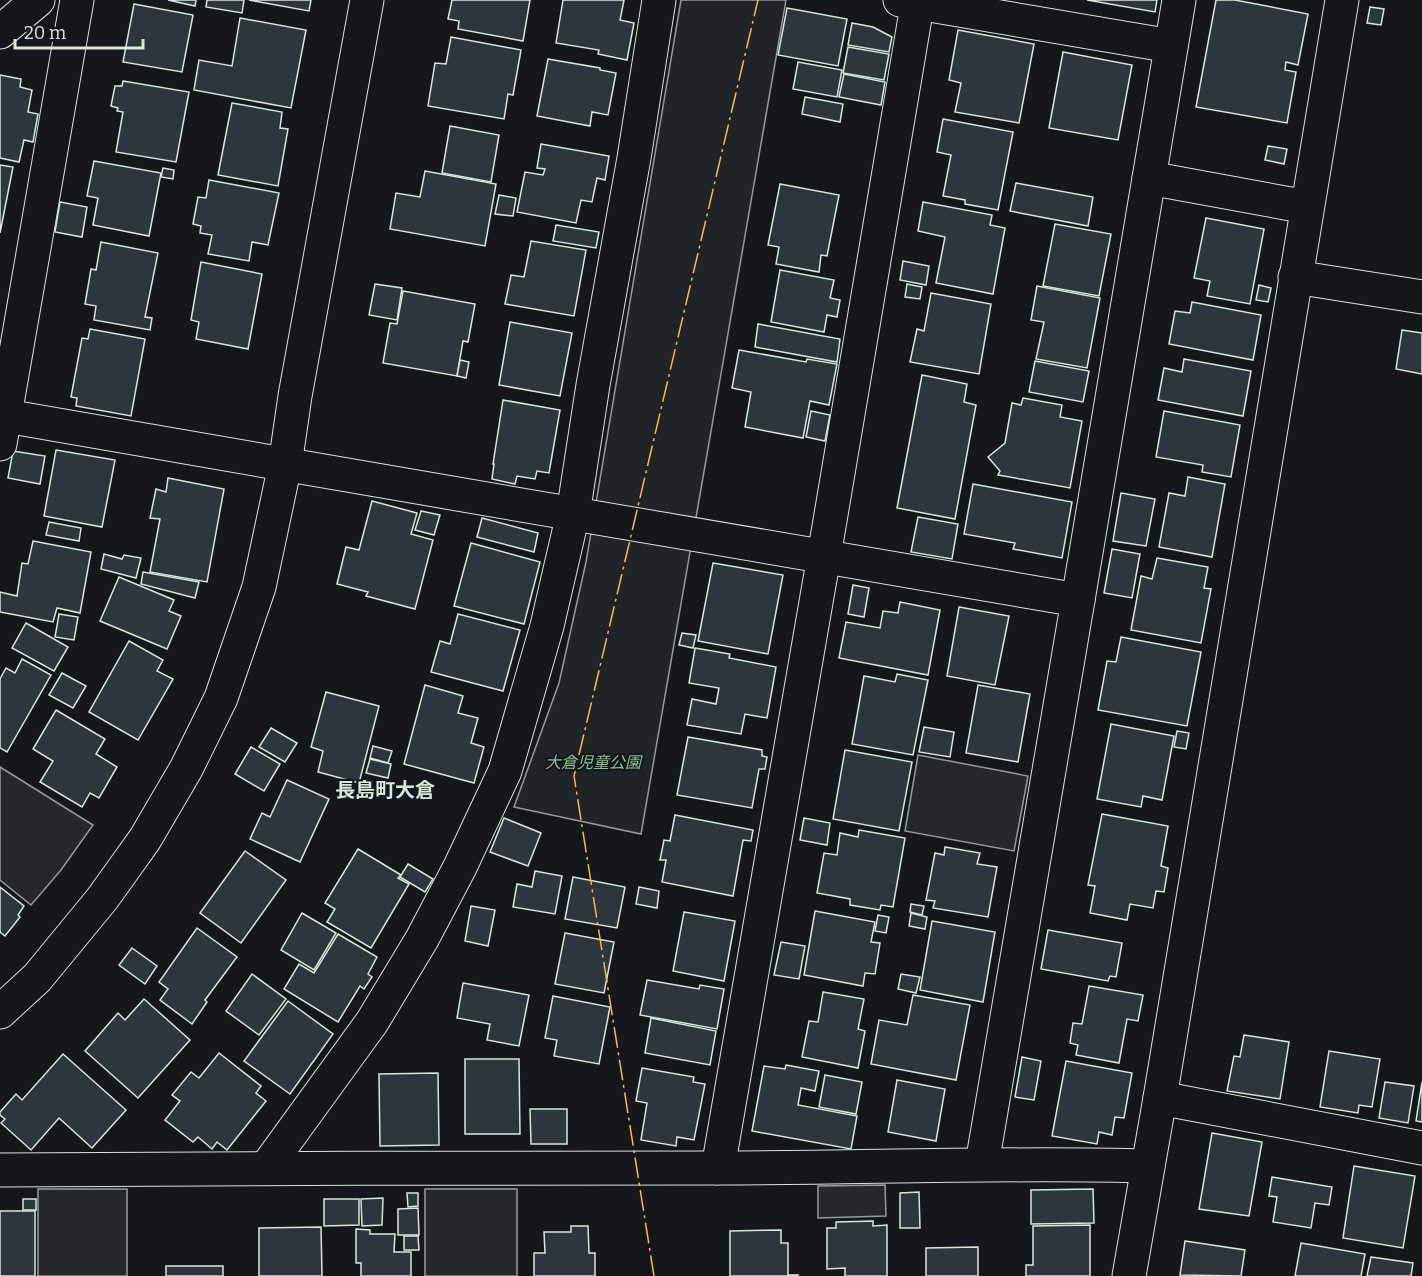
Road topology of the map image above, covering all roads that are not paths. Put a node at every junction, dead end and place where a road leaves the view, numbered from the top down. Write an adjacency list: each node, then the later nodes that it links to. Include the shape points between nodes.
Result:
1 (38, 0): 8 (street)
2 (77, 0): 14 (street)
3 (367, 0): 15 (street)
4 (659, 0): 16 (street)
5 (1179, 0): 9 (street)
6 (1342, 0): 11 (street)
7 (912, 1): 9 (street); 17 (street)
8 (0, 32)
9 (1171, 46): 10 (street)
10 (1149, 178): 11 (street); 18 (street)
11 (1307, 207): 12 (street)
12 (1295, 277): 13 (street); 20 (street)
13 (1422, 297)
14 (3, 430): 15 (street)
15 (285, 465): 16 (street); 19 (street, via 259,587 221,698 186,769 145,839 102,899 37,978)
16 (573, 514): 17 (street); 24 (street, via 547,626 505,771 460,867 372,1022)
17 (824, 556): 18 (street); 25 (street)
18 (1078, 600): 22 (street)
19 (0, 1012)
20 (1160, 1098): 21 (street); 23 (street)
21 (1422, 1148)
22 (982, 1164): 23 (street); 25 (street)
23 (1148, 1166): 27 (street)
24 (266, 1168): 25 (street); 26 (street)
25 (718, 1168)
26 (0, 1170)
27 (1129, 1276)

